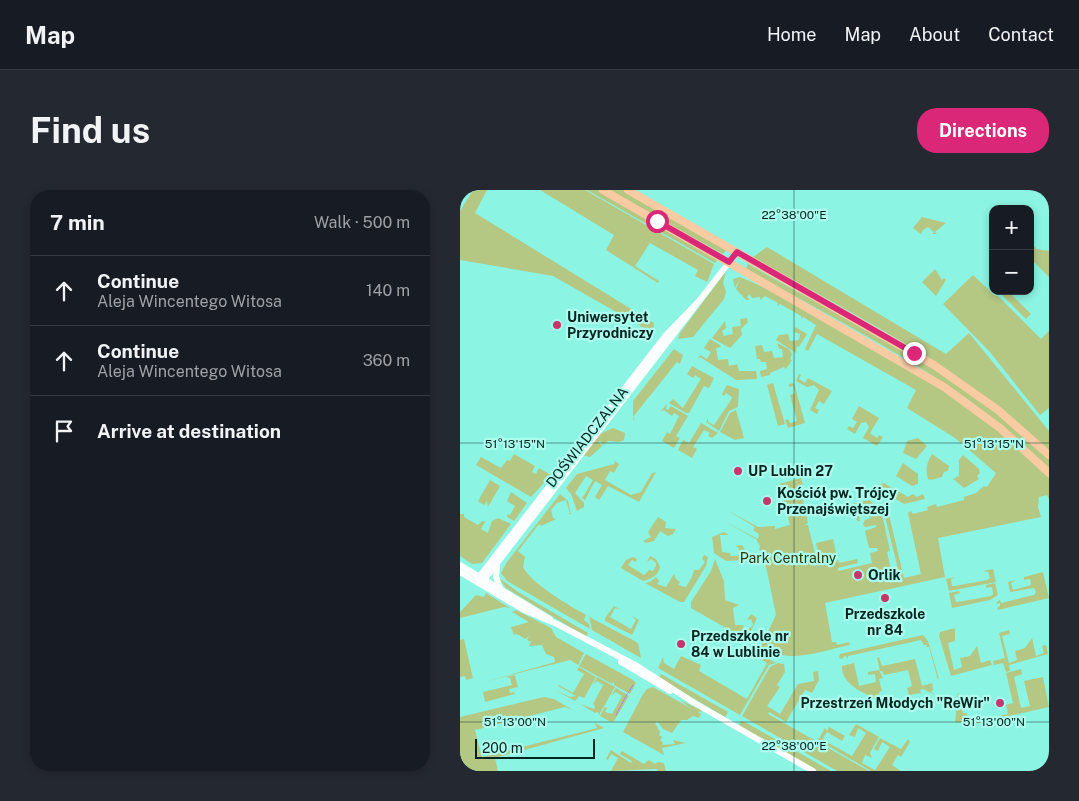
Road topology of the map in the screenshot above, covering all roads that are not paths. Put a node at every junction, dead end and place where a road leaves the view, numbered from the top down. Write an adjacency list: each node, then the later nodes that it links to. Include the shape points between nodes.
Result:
1 (603, 190): 4 (main road)
2 (628, 190): 3 (main road)
3 (737, 252): 4 (street, DOŚWIADCZALNA); 6 (main road, via 958,381 1008,418)
4 (729, 262): 5 (street, DOŚWIADCZALNA); 7 (main road, via 944,387 1000,428)
5 (699, 300): 8 (street, DOŚWIADCZALNA); 11 (street, DOŚWIADCZALNA, via 666,335)
6 (1049, 455)
7 (1049, 473)
8 (498, 562): 11 (street, DOŚWIADCZALNA); 12 (street, via 496,574)
9 (460, 565): 11 (street)
10 (460, 572): 11 (street)
11 (480, 579): 12 (street); 13 (street, via 524,610)
12 (500, 589): 13 (street)
13 (557, 624): 14 (street)
14 (586, 641): 15 (street, via 654,683); 15 (street, via 647,672)
15 (693, 702): 16 (street)
16 (813, 771)

